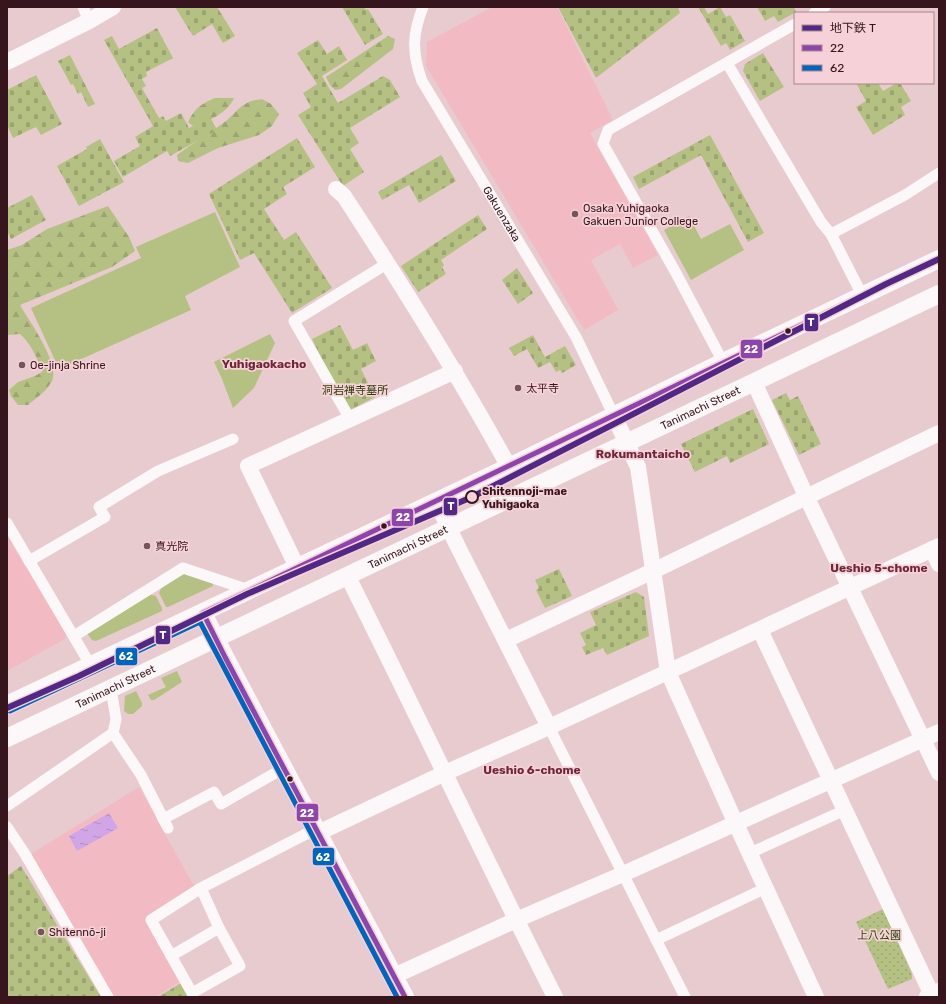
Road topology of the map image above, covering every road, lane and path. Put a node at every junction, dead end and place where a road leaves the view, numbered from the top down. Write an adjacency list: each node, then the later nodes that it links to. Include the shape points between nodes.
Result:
1 (113, 7): 5 (street)
2 (423, 7): 19 (street, Gakuenzaka, via 414,34 417,68 422,81 576,337)
3 (825, 7): 4 (street)
4 (816, 12)
5 (86, 14): 7 (street)
6 (794, 25): 8 (street)
7 (7, 62)
8 (727, 63): 11 (street, via 821,222); 16 (street, via 608,130 603,144)
9 (939, 173): 11 (street, via 905,196)
10 (336, 189): 13 (street, via 344,196)
11 (831, 234): 15 (street)
12 (939, 259): 15 (main road)
13 (388, 263): 17 (street); 20 (street, via 294,321)
14 (939, 294): 18 (main road, Tanimachi Street)
15 (862, 295): 16 (main road)
16 (723, 362): 19 (main road)
17 (455, 371): 20 (street); 24 (street)
18 (754, 382): 23 (main road, Tanimachi Street); 25 (street)
19 (614, 416): 23 (street); 24 (main road)
20 (350, 419): 32 (street, via 248,466)
21 (939, 433): 25 (street)
22 (233, 439): 30 (street, via 158,471 99,507 105,517)
23 (626, 442): 28 (main road, Tanimachi Street); 33 (street, via 638,467)
24 (509, 467): 26 (main road)
25 (807, 498): 33 (street); 35 (street)
26 (436, 501): 28 (street); 32 (main road)
27 (7, 523): 30 (street)
28 (449, 528): 34 (main road, Tanimachi Street); 41 (street)
29 (936, 547): 31 (street); 35 (street)
30 (29, 561): 39 (street)
31 (939, 564)
32 (297, 567): 36 (main road)
33 (653, 571): 41 (street); 43 (street)
34 (348, 576): 40 (main road, Tanimachi Street); 52 (street)
35 (849, 587): 38 (street); 50 (street)
36 (249, 590): 37 (main road); 39 (street, via 183,568)
37 (203, 613): 40 (main road); 42 (main road)
38 (760, 630): 43 (street); 54 (street)
39 (74, 636): 42 (street)
40 (216, 639): 44 (main road, Tanimachi Street); 51 (main road)
41 (506, 640): 46 (street)
42 (91, 666): 45 (main road)
43 (668, 672): 46 (street); 57 (street)
44 (111, 689): 47 (street, via 116,718); 49 (main road, Tanimachi Street)
45 (7, 705)
46 (549, 726): 52 (street); 61 (street)
47 (113, 732): 51 (street, via 141,775 166,824 214,792 221,804); 55 (street)
48 (939, 732): 50 (street)
49 (7, 738)
50 (923, 740): 53 (street); 54 (street)
51 (284, 768): 59 (main road)
52 (445, 772): 59 (street); 64 (street)
53 (939, 773)
54 (831, 781): 56 (street); 57 (street)
55 (7, 806)
56 (845, 810): 60 (street); 69 (street)
57 (736, 824): 60 (street); 61 (street)
58 (7, 827): 70 (street)
59 (318, 833): 62 (street, via 306,834); 68 (main road)
60 (750, 853): 63 (street)
61 (623, 874): 64 (street); 66 (street)
62 (201, 888): 65 (street); 67 (street, via 151,920)
63 (766, 888): 66 (street); 74 (street)
64 (516, 920): 68 (street); 72 (street)
65 (218, 928): 67 (street); 67 (street, via 240,966 192,993)
66 (656, 940): 73 (street)
67 (171, 956)
68 (394, 976): 71 (main road)
69 (933, 995)
70 (108, 997)
71 (404, 997)
72 (555, 997)
73 (685, 997)
74 (816, 997)

